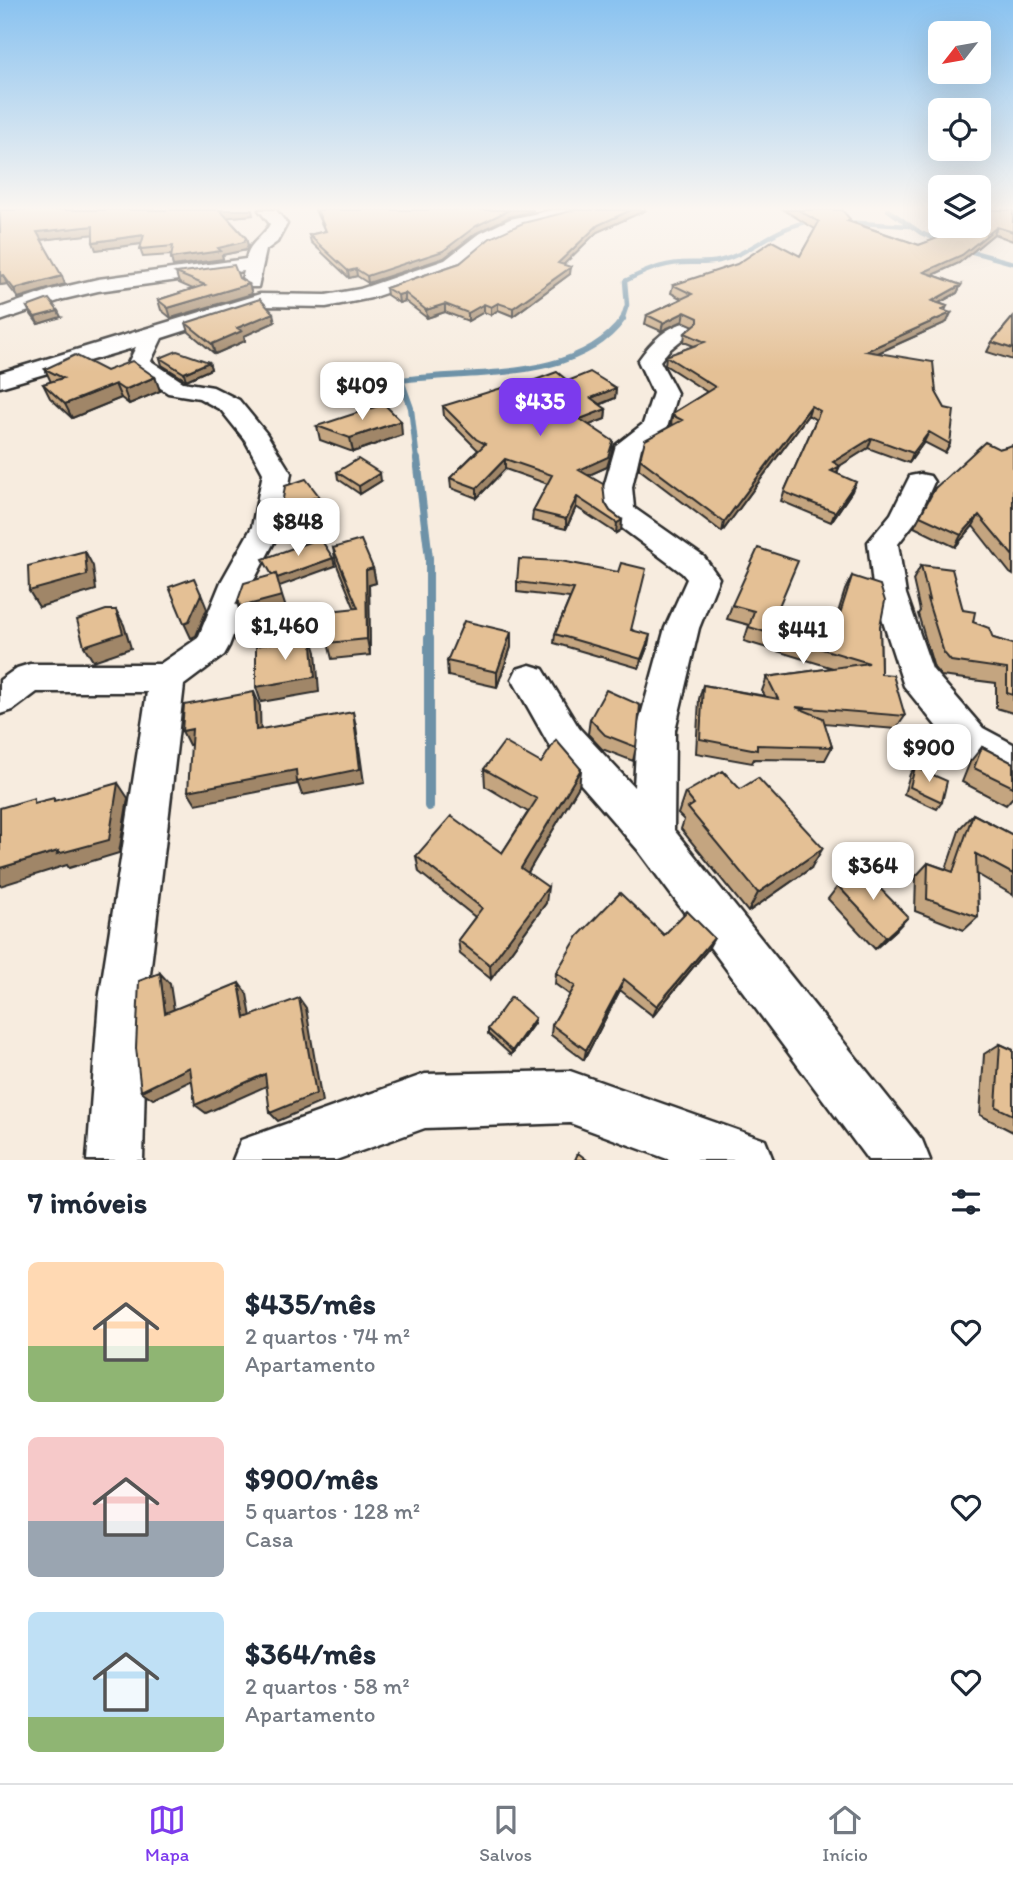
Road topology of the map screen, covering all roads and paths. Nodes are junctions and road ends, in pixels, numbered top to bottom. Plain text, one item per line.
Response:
1 (253, 264) joint
2 (452, 264) edge
3 (260, 300) junction
4 (0, 315) edge
5 (684, 329) dead end
6 (155, 333) junction
7 (0, 380) edge
8 (920, 482) dead end
9 (167, 678) junction
10 (530, 680) dead end
11 (0, 699) edge
12 (1013, 764) edge
13 (653, 836) junction
14 (115, 1160) edge
15 (261, 1160) edge
16 (745, 1160) edge
17 (902, 1160) edge

1 - 3 street
1 - 4 street
2 - 3 street
3 - 6 street
5 - 13 street
6 - 7 street
6 - 9 street
8 - 12 street
9 - 11 street
9 - 14 street
10 - 13 street
13 - 17 street
15 - 16 street

